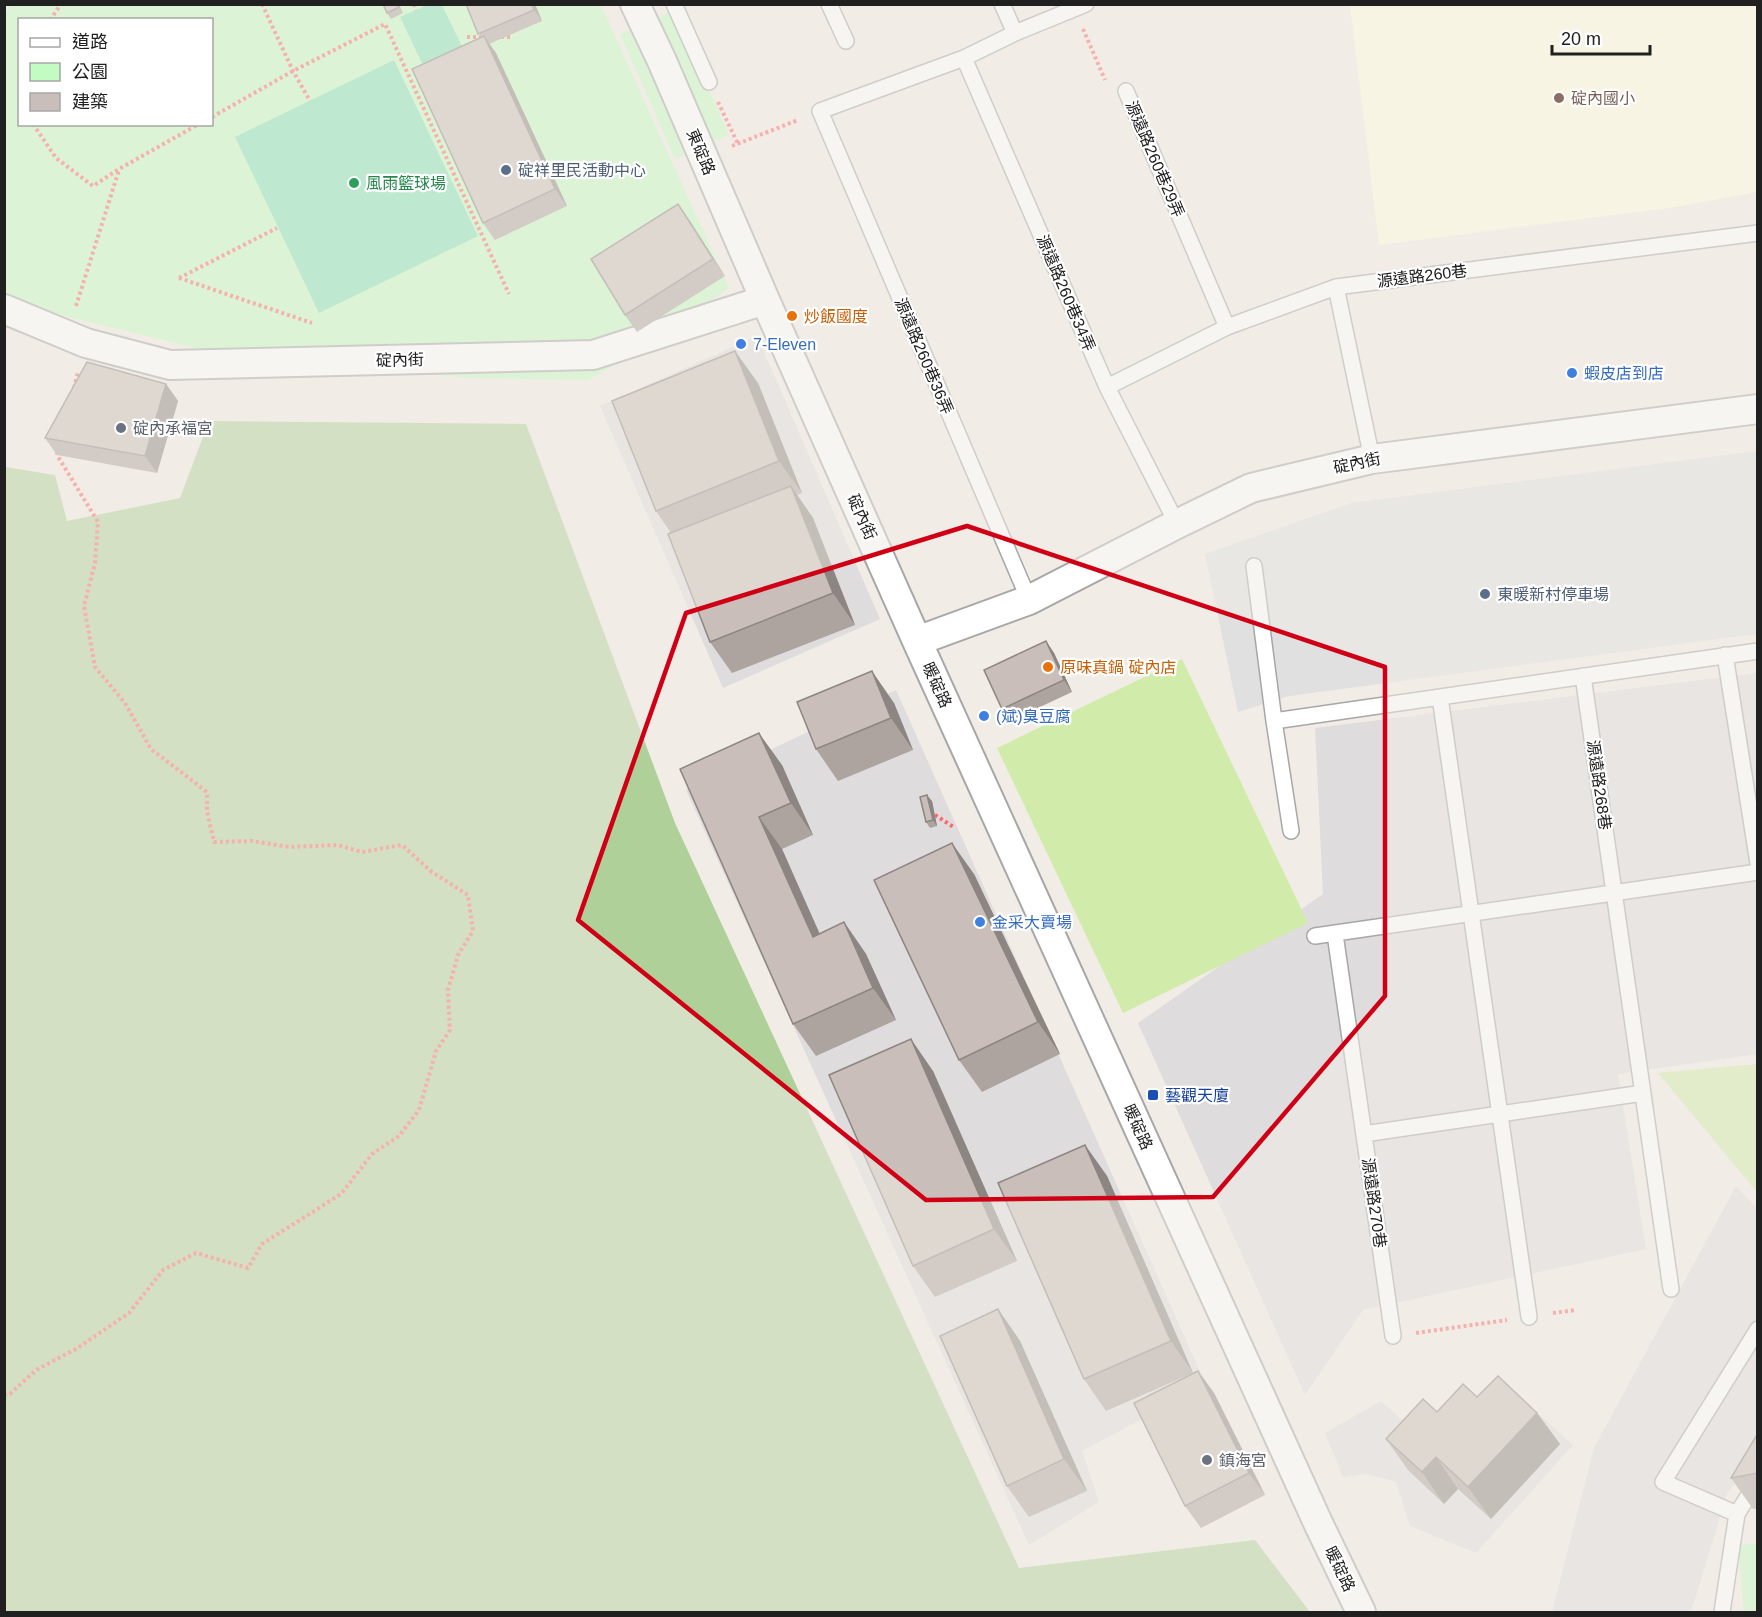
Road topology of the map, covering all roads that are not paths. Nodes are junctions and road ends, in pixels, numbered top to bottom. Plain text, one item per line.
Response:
1 (635, 4) edge
2 (674, 4) edge
3 (829, 4) edge
4 (1002, 4) edge
5 (1080, 7) edge
6 (1015, 33) junction
7 (846, 41) dead end
8 (964, 58) junction
9 (709, 82) road end
10 (1126, 90) road end
11 (1758, 233) edge
12 (1336, 287) junction
13 (765, 300) junction
14 (4, 309) edge
15 (1227, 327) junction
16 (1107, 387) junction
17 (1758, 409) edge
18 (1372, 459) junction
19 (1177, 524) junction
20 (1254, 566) dead end
21 (1029, 600) junction
22 (917, 641) junction
23 (1758, 651) edge
24 (1725, 656) junction
25 (1583, 676) junction
26 (1440, 697) junction
27 (1275, 721) junction
28 (1291, 831) dead end
29 (1758, 863) edge
30 (1758, 872) edge
31 (1615, 893) junction
32 (1471, 914) junction
33 (1335, 934) junction
34 (1315, 936) dead end
35 (1643, 1093) junction
36 (1500, 1114) junction
37 (1364, 1134) junction
38 (1671, 1289) dead end
39 (1529, 1317) road end
40 (1758, 1329) edge
41 (1393, 1336) road end
42 (1758, 1480) edge
43 (1737, 1514) junction
44 (1361, 1612) edge
45 (1722, 1612) edge

1 - 13 street, 東碇路
2 - 9 lane
3 - 7 lane
4 - 6 lane
5 - 6 lane
6 - 8 lane
8 - 16 lane, 源遠路260巷34弄
8 - 21 lane, 源遠路260巷36弄
10 - 15 lane, 源遠路260巷29弄
11 - 12 lane, 源遠路260巷
12 - 15 lane, 源遠路260巷
12 - 18 lane
13 - 14 street, 碇內街
13 - 22 street, 碇內街
15 - 16 lane, 源遠路260巷
16 - 19 lane, 源遠路260巷34弄
17 - 18 street, 碇內街
18 - 19 street, 碇內街
19 - 21 street, 碇內街
20 - 27 lane
21 - 22 street, 碇內街
22 - 44 street, 暖碇路
23 - 24 lane
24 - 25 lane
24 - 29 lane
25 - 26 lane
25 - 31 lane, 源遠路268巷
26 - 27 lane
26 - 32 lane
27 - 28 lane
30 - 31 lane
31 - 32 lane
31 - 35 lane
32 - 33 lane
32 - 36 lane
33 - 34 lane
33 - 37 lane, 源遠路270巷
35 - 36 lane
35 - 38 lane
36 - 37 lane
36 - 39 lane
37 - 41 lane, 源遠路270巷
40 - 43 lane
42 - 43 lane
43 - 45 lane

